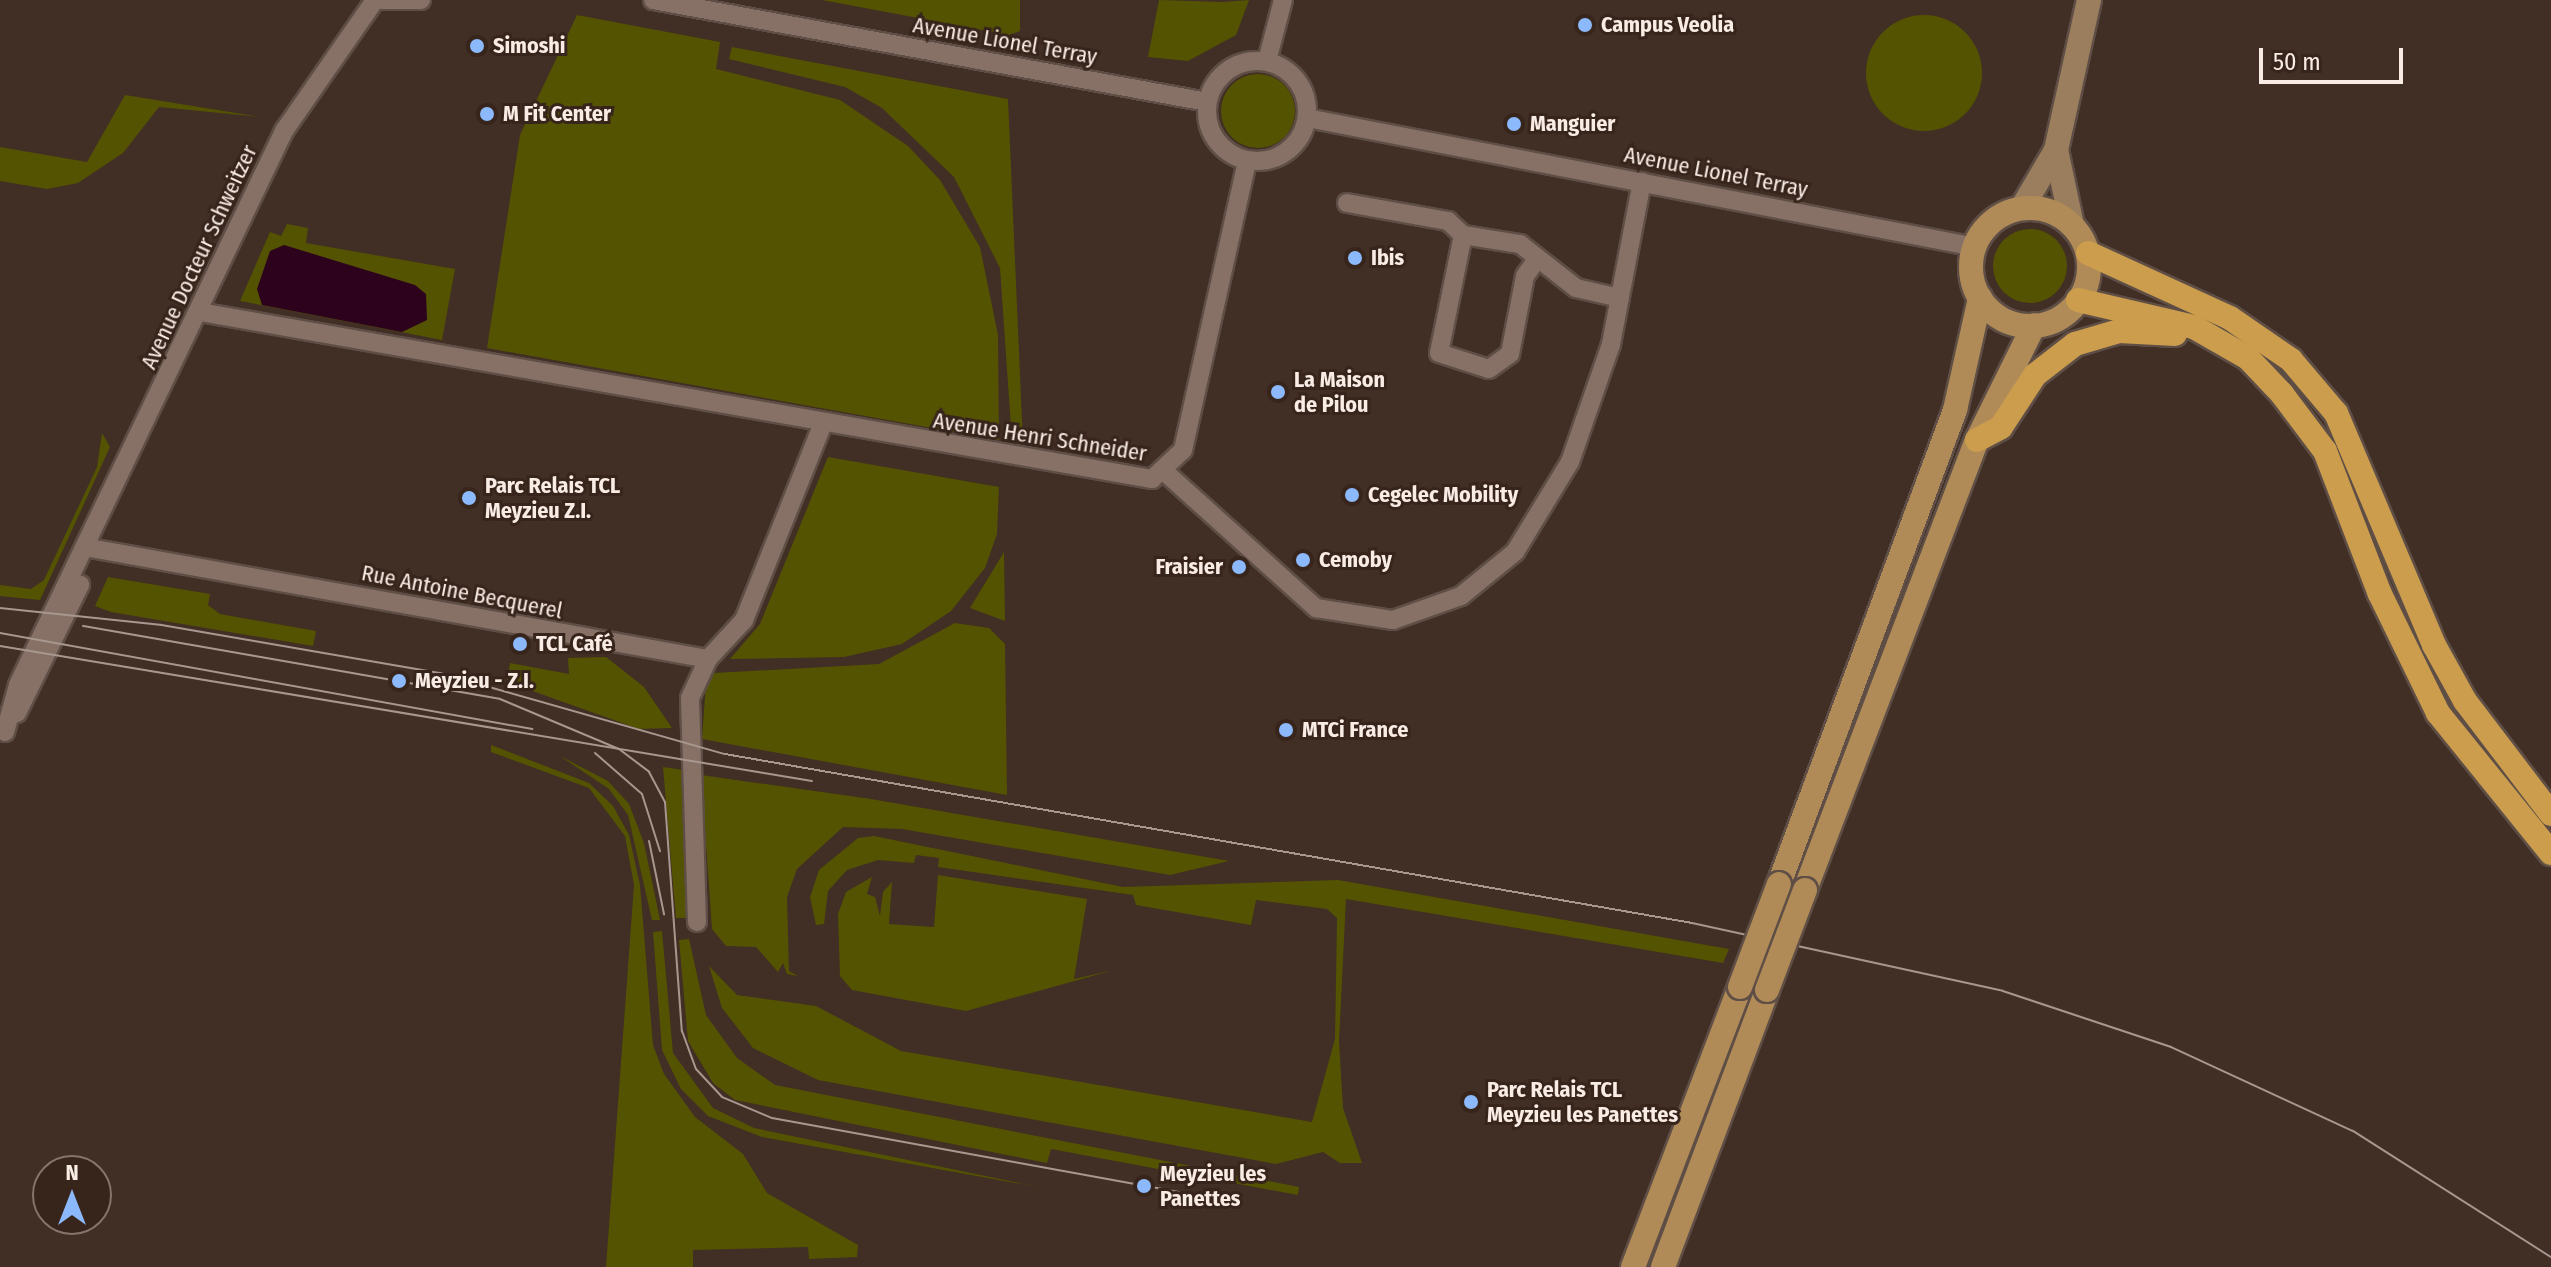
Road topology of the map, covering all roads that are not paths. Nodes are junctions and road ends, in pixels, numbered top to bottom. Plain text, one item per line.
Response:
1 (375, 0) edge
2 (382, 0) edge
3 (421, 0) edge
4 (653, 0) edge
5 (1283, 0) edge
6 (2089, 0) edge
7 (1267, 61) junction
8 (1207, 102) junction
9 (1307, 118) junction
10 (2056, 150) junction
11 (1247, 161) junction
12 (1642, 182) junction
13 (1347, 203) dead end
14 (2022, 208) junction
15 (2072, 225) junction
16 (1463, 235) junction
17 (1975, 247) junction
18 (2088, 253) junction
19 (1537, 259) junction
20 (1620, 298) junction
21 (1980, 298) junction
22 (2078, 300) junction
23 (200, 312) junction
24 (2034, 325) junction
25 (2256, 371) junction
26 (822, 426) junction
27 (1977, 440) junction
28 (1166, 473) junction
29 (90, 548) junction
30 (708, 659) junction
31 (2, 737) edge
32 (2551, 814) edge
33 (2551, 853) edge
34 (697, 922) dead end
35 (1633, 1267) edge
36 (1663, 1267) edge

1 - 23 street, Avenue Docteur Schweitzer
2 - 3 street
4 - 8 street, Avenue Lionel Terray
5 - 7 street
6 - 10 main road
7 - 8 street
7 - 9 street
8 - 11 street
9 - 11 street
9 - 12 street, Avenue Lionel Terray
10 - 14 main road
10 - 15 main road
11 - 28 street, Avenue Henri Schneider
12 - 17 street, Avenue Lionel Terray
12 - 20 street
13 - 16 street
14 - 15 main road
14 - 17 main road
15 - 18 main road
16 - 19 street
16 - 19 street
17 - 21 main road
18 - 22 main road
18 - 32 highway
19 - 20 street
20 - 28 street
21 - 24 main road
21 - 35 main road, bridge
22 - 24 main road
22 - 25 highway
23 - 26 street, Avenue Henri Schneider
23 - 29 street, Avenue Docteur Schweitzer
24 - 27 main road
25 - 27 highway
25 - 33 highway
26 - 28 street, Avenue Henri Schneider
26 - 30 street
27 - 36 main road, bridge
29 - 30 street, Rue Antoine Becquerel
29 - 31 street, Avenue Docteur Schweitzer
30 - 34 street

